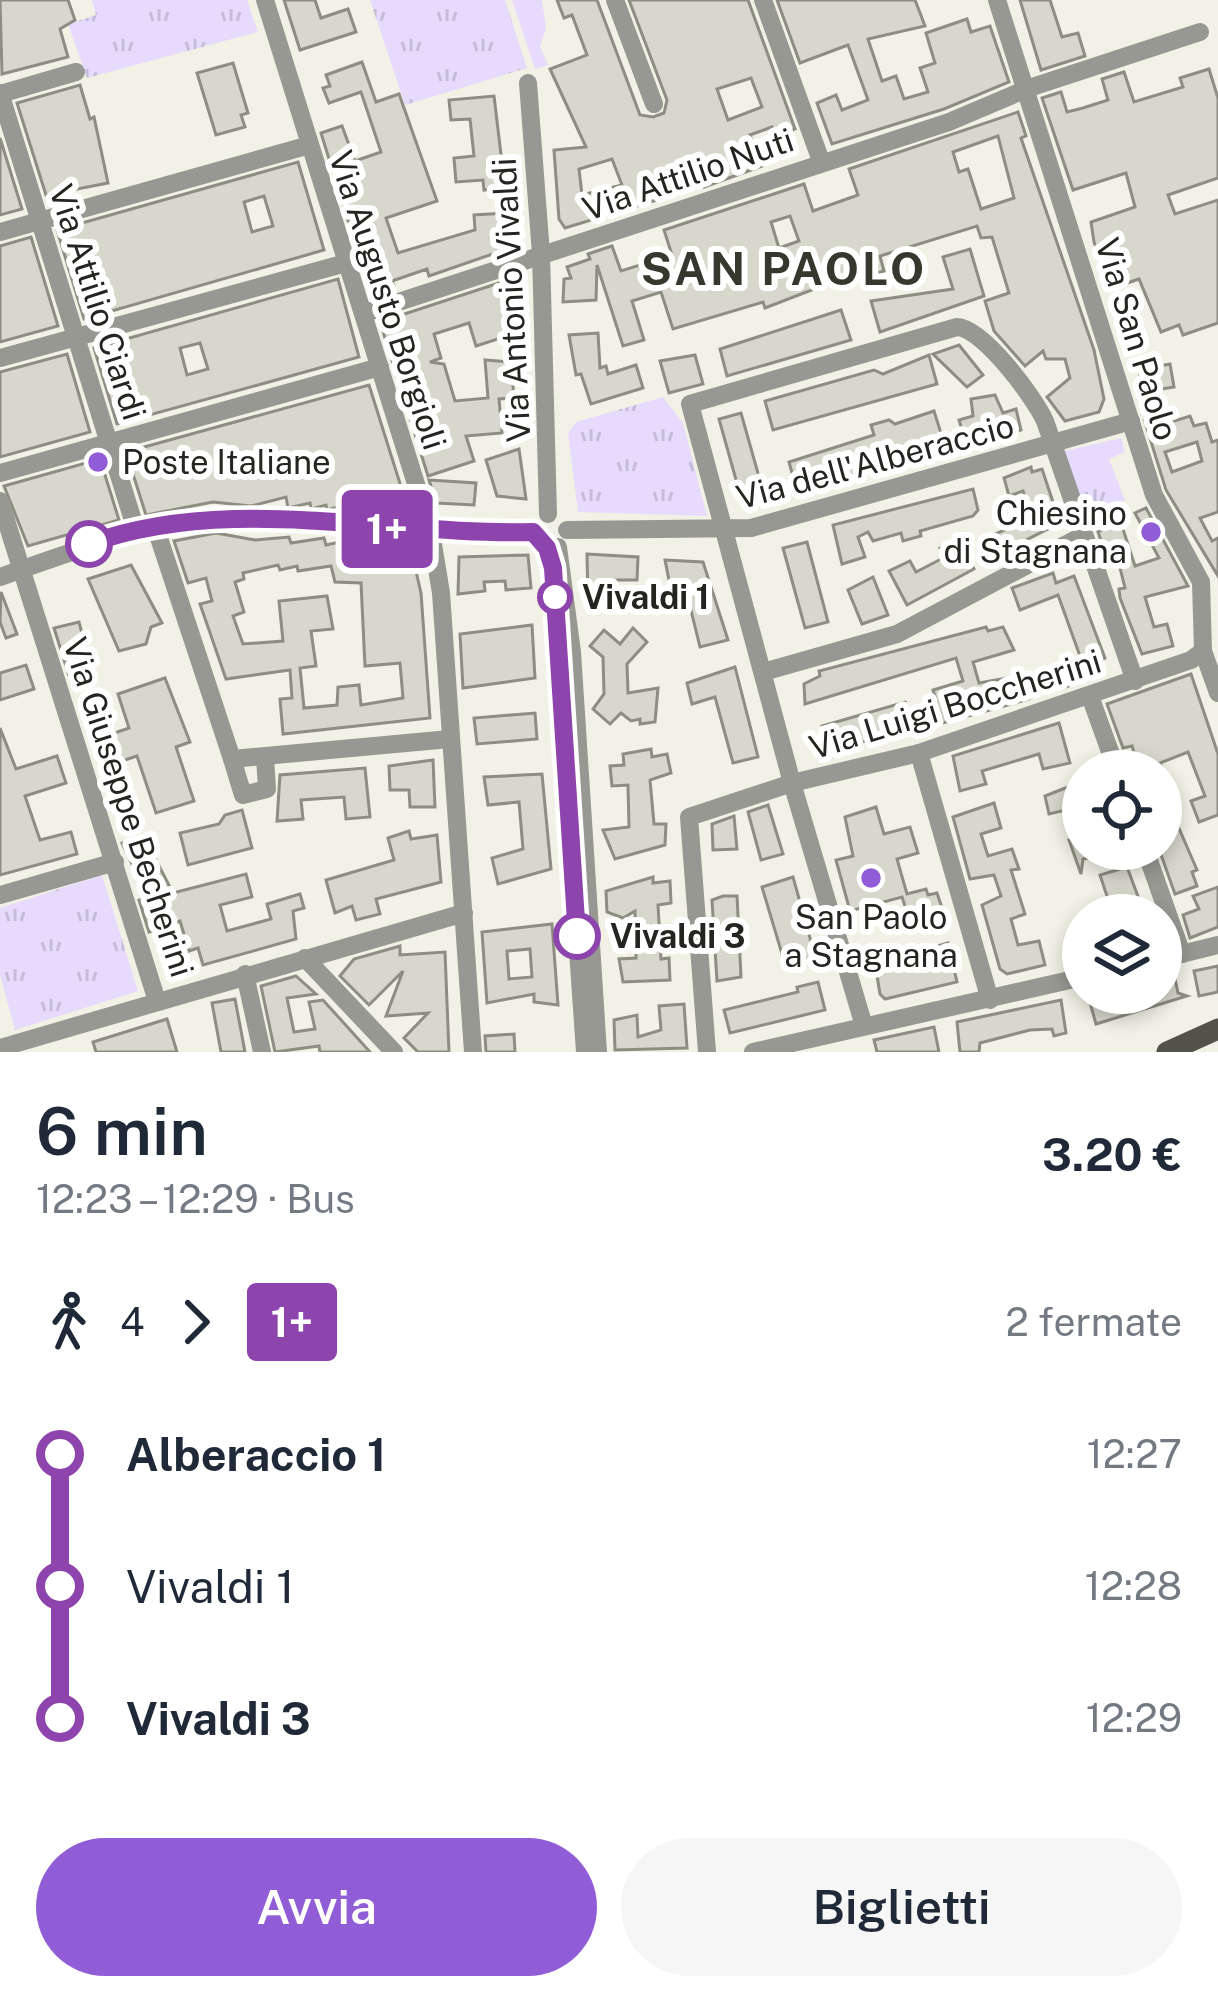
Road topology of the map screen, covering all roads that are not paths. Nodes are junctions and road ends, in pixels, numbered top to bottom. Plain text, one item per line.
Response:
1 (265, 0) edge
2 (615, 0) edge
3 (763, 0) edge
4 (997, 0) edge
5 (1200, 32) dead end
6 (76, 72) dead end
7 (528, 83) dead end
8 (1029, 88) junction
9 (0, 93) edge
10 (654, 104) dead end
11 (306, 146) junction
12 (820, 161) junction
13 (41, 221) junction
14 (0, 232) edge
15 (541, 254) junction
16 (346, 263) junction
17 (364, 313) junction
18 (79, 336) junction
19 (0, 358) edge
20 (380, 368) junction
21 (1131, 421) junction
22 (112, 442) junction
23 (1054, 444) junction
24 (0, 473) edge
25 (0, 501) edge
26 (548, 514) junction
27 (146, 528) junction
28 (430, 532) junction
29 (533, 532) junction
30 (727, 532) junction
31 (1082, 536) junction
32 (558, 542) junction
33 (22, 569) junction
34 (0, 577) edge
35 (1210, 579) edge
36 (1203, 651) junction
37 (763, 672) junction
38 (1135, 681) junction
39 (1218, 693) edge
40 (1090, 696) junction
41 (450, 739) junction
42 (1109, 750) edge
43 (919, 753) junction
44 (265, 757) junction
45 (232, 760) junction
46 (792, 784) junction
47 (115, 862) junction
48 (0, 896) edge
49 (464, 913) junction
50 (1218, 944) edge
51 (1182, 954) edge
52 (305, 958) junction
53 (245, 974) junction
54 (1062, 982) edge
55 (158, 1000) junction
56 (990, 1000) junction
57 (864, 1026) junction
58 (1218, 1029) edge
59 (1218, 1045) edge
60 (0, 1048) edge
61 (262, 1052) edge
62 (394, 1052) edge
63 (473, 1052) edge
64 (585, 1052) edge
65 (598, 1052) edge
66 (707, 1052) edge
67 (753, 1052) edge
68 (1167, 1052) edge
69 (1201, 1052) edge

1 - 11 street, Via Augusto Borgioli
2 - 10 street
3 - 12 street
4 - 8 street, Via San Paolo
5 - 8 street
6 - 9 street
7 - 15 street, Via Antonio Vivaldi
8 - 12 street, Via Attilio Nuti
8 - 21 street, Via San Paolo
9 - 13 street, Via Attilio Ciardi
11 - 13 street
11 - 16 street, Via Augusto Borgioli
12 - 15 street, Via Attilio Nuti
13 - 14 street
13 - 18 street, Via Attilio Ciardi
15 - 17 street, Via Attilio Nuti
15 - 26 street, Via Antonio Vivaldi
16 - 17 street, Via Augusto Borgioli
16 - 18 street
17 - 20 street, Via Augusto Borgioli
18 - 19 street
18 - 22 street, Via Attilio Ciardi
20 - 22 street
20 - 28 street, Via Augusto Borgioli
21 - 23 street, Via dell'Alberaccio
21 - 35 street, Via San Paolo
22 - 24 street
22 - 27 street, Via Attilio Ciardi
23 - 30 street, Via dell'Alberaccio
23 - 30 street
23 - 31 street, Via dell'Alberaccio
25 - 33 street, Via Giuseppe Becherini
26 - 29 street
26 - 32 street
27 - 28 street
27 - 33 street
27 - 45 street, Via Attilio Ciardi
28 - 29 street
28 - 41 street, Via Augusto Borgioli
29 - 32 street
30 - 32 street, Via dell'Alberaccio
30 - 37 street
31 - 37 street
31 - 38 street, Via dell'Alberaccio
32 - 64 street
32 - 65 street
33 - 34 street
33 - 47 street, Via Giuseppe Becherini
35 - 36 street
36 - 38 street
36 - 39 street
37 - 46 street
38 - 40 street, Via Luigi Boccherini
40 - 42 street
40 - 43 street, Via Luigi Boccherini
41 - 44 street
41 - 49 street, Via Augusto Borgioli
43 - 46 street, Via Luigi Boccherini
43 - 56 street
44 - 45 street
44 - 45 street
46 - 57 street
46 - 66 street, Via Luigi Boccherini
47 - 48 street
47 - 55 street, Via Giuseppe Becherini
49 - 52 street, Via Giuseppe Becherini
49 - 63 street, Via Augusto Borgioli
50 - 51 street
52 - 53 street, Via Giuseppe Becherini
52 - 62 street
53 - 55 street, Via Giuseppe Becherini
53 - 61 street
54 - 56 street
55 - 60 street
56 - 57 street
57 - 67 street
58 - 68 main road
59 - 69 main road

